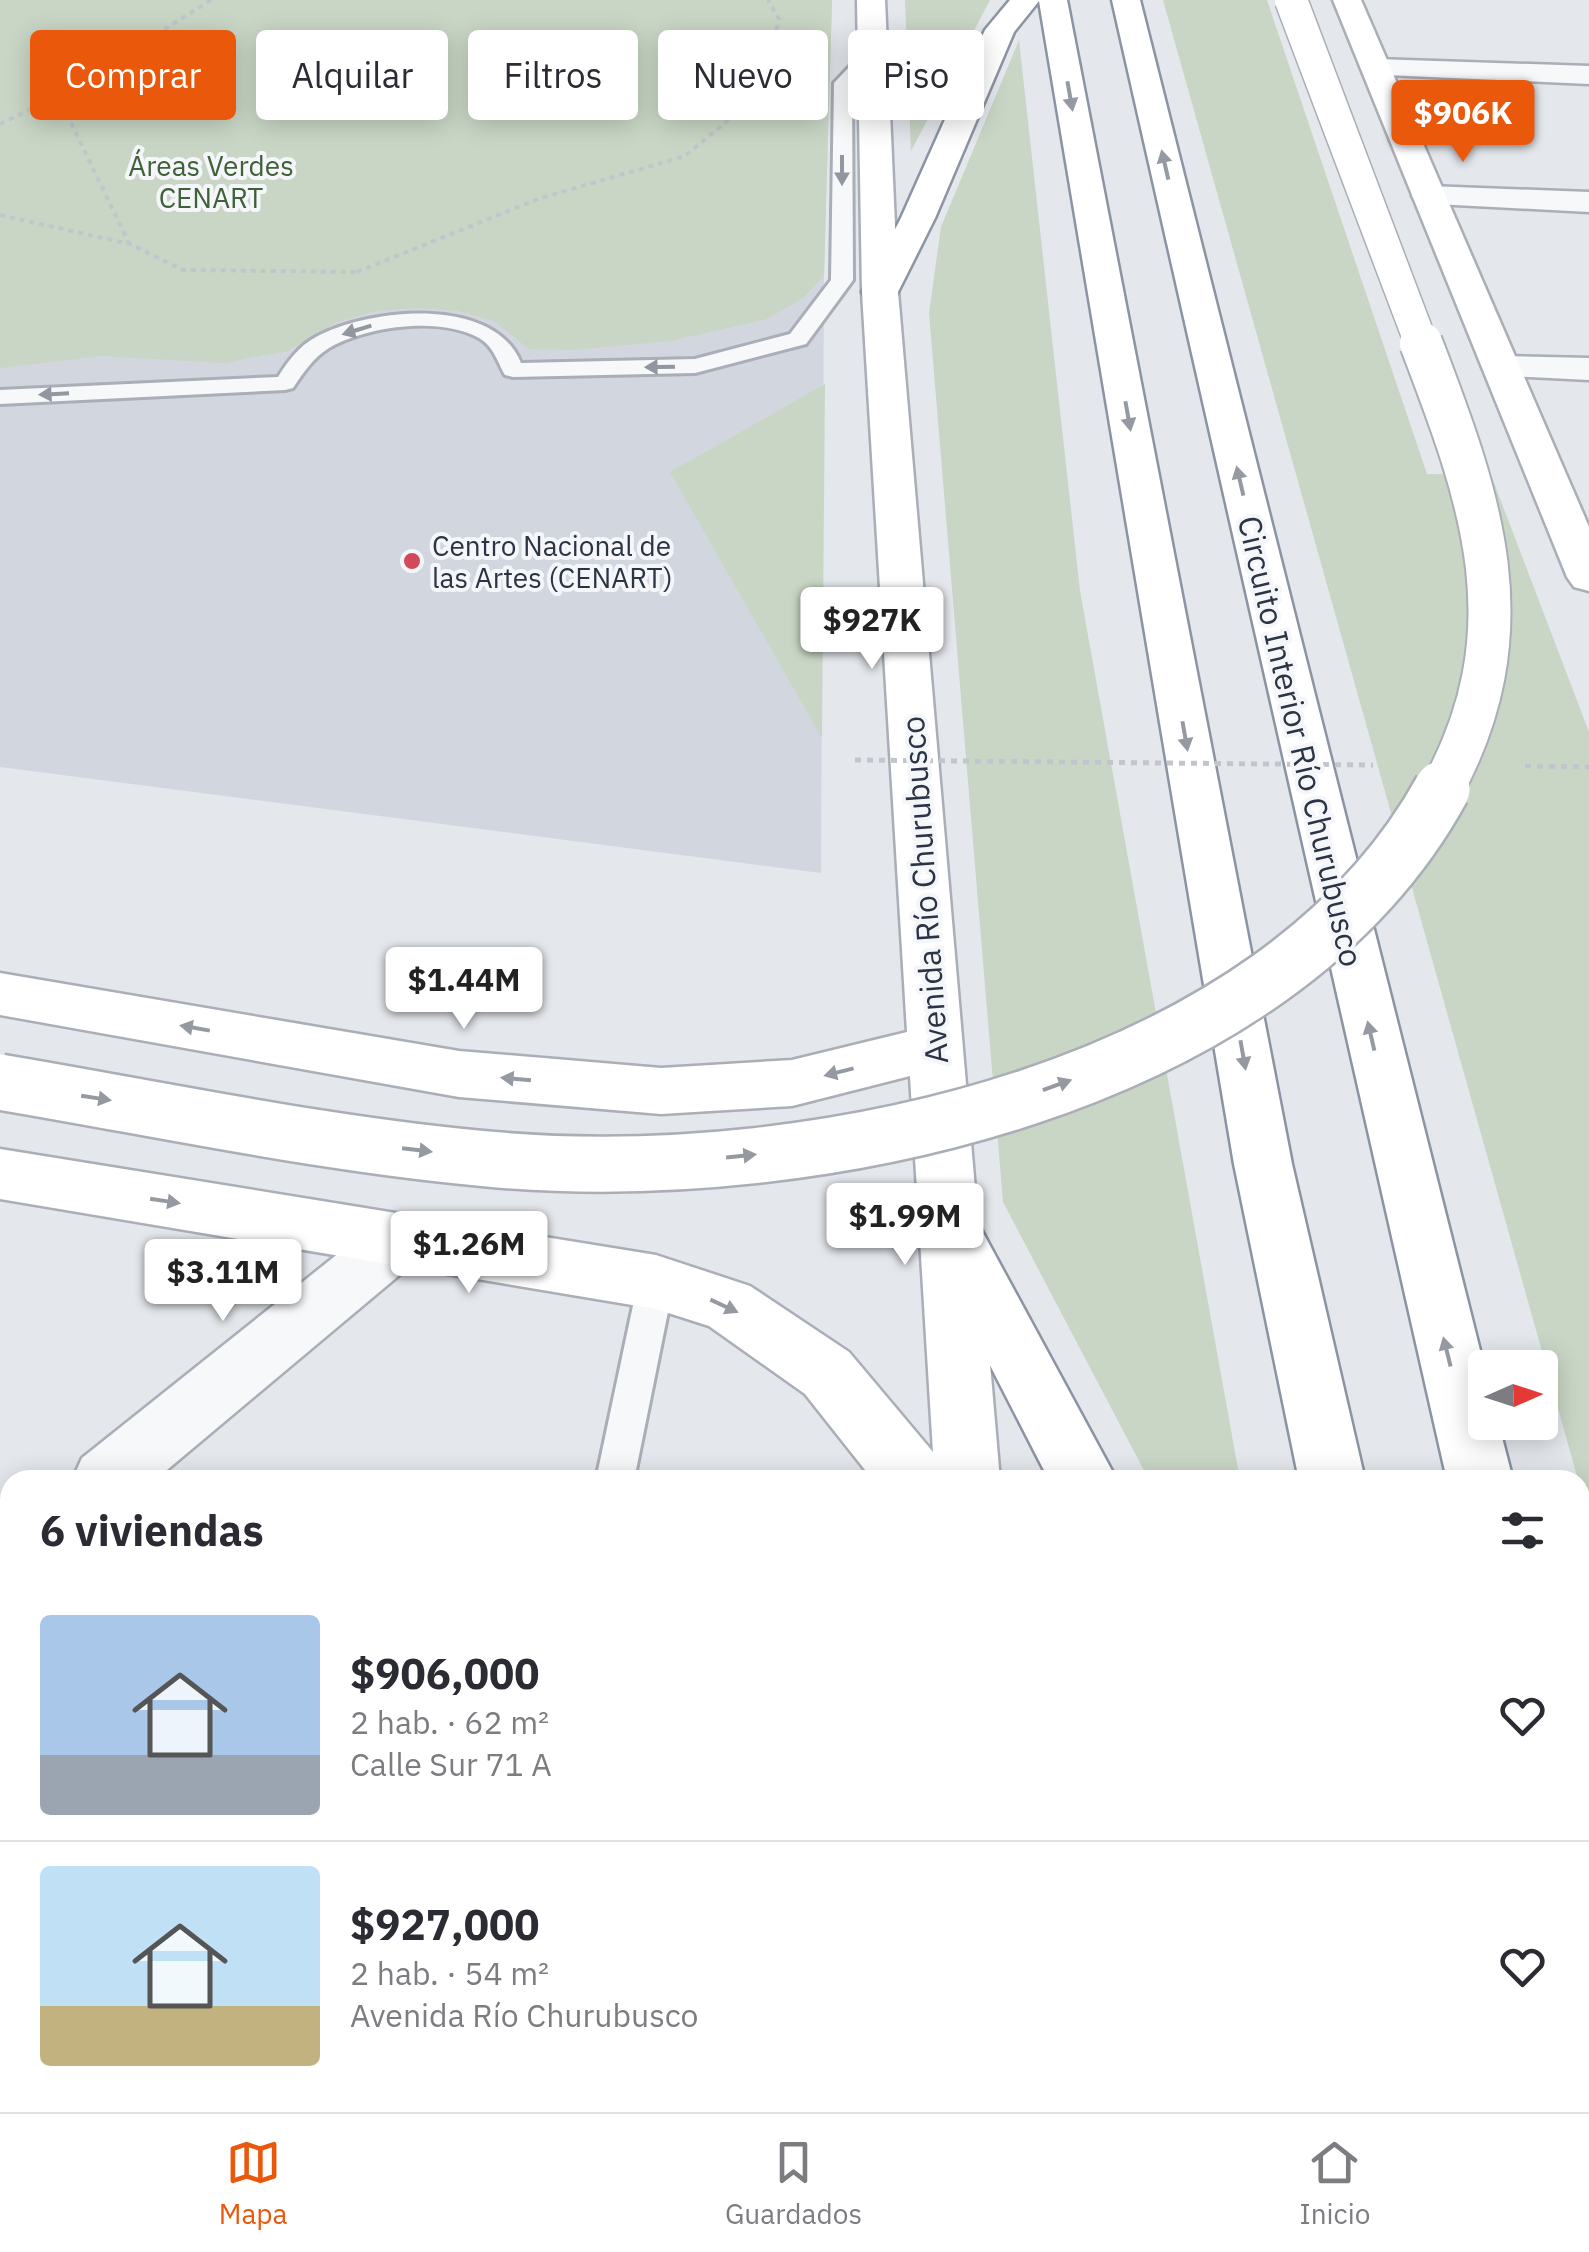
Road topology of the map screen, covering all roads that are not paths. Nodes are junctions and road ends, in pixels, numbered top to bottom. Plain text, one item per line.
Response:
1 (871, 0) edge
2 (1025, 0) edge
3 (1052, 0) edge
4 (1126, 0) edge
5 (1291, 0) edge
6 (1347, 0) edge
7 (872, 30) edge
8 (1376, 68) junction
9 (848, 76) edge
10 (1589, 76) edge
11 (874, 120) edge
12 (1430, 196) junction
13 (1589, 202) edge
14 (880, 292) junction
15 (1500, 367) junction
16 (1589, 370) edge
17 (0, 396) edge
18 (1589, 577) edge
19 (0, 994) edge
20 (934, 1048) junction
21 (0, 1082) edge
22 (0, 1174) edge
23 (947, 1223) junction
24 (400, 1239) junction
25 (656, 1282) junction
26 (117, 1470) edge
27 (616, 1470) edge
28 (906, 1470) edge
29 (966, 1470) edge
30 (1079, 1470) edge
31 (1330, 1470) edge
32 (1478, 1470) edge

1 - 7 main road, Avenida Río Churubusco
2 - 14 main road
3 -> 31 main road
32 -> 4 main road, Circuito Interior Río Churubusco
21 -> 5 main road, bridge
6 - 8 main road
8 - 10 street
8 - 12 main road
9 -> 17 lane
11 - 14 main road, Avenida Río Churubusco
12 - 13 street
12 - 15 main road
14 - 20 main road, Avenida Río Churubusco
15 - 16 street
15 - 18 main road
20 -> 19 main road
20 - 23 main road, Avenida Río Churubusco
22 -> 24 main road
23 - 29 main road, Avenida Río Churubusco
23 - 30 main road
24 - 25 main road
24 - 26 street
25 - 27 lane
25 -> 28 main road

